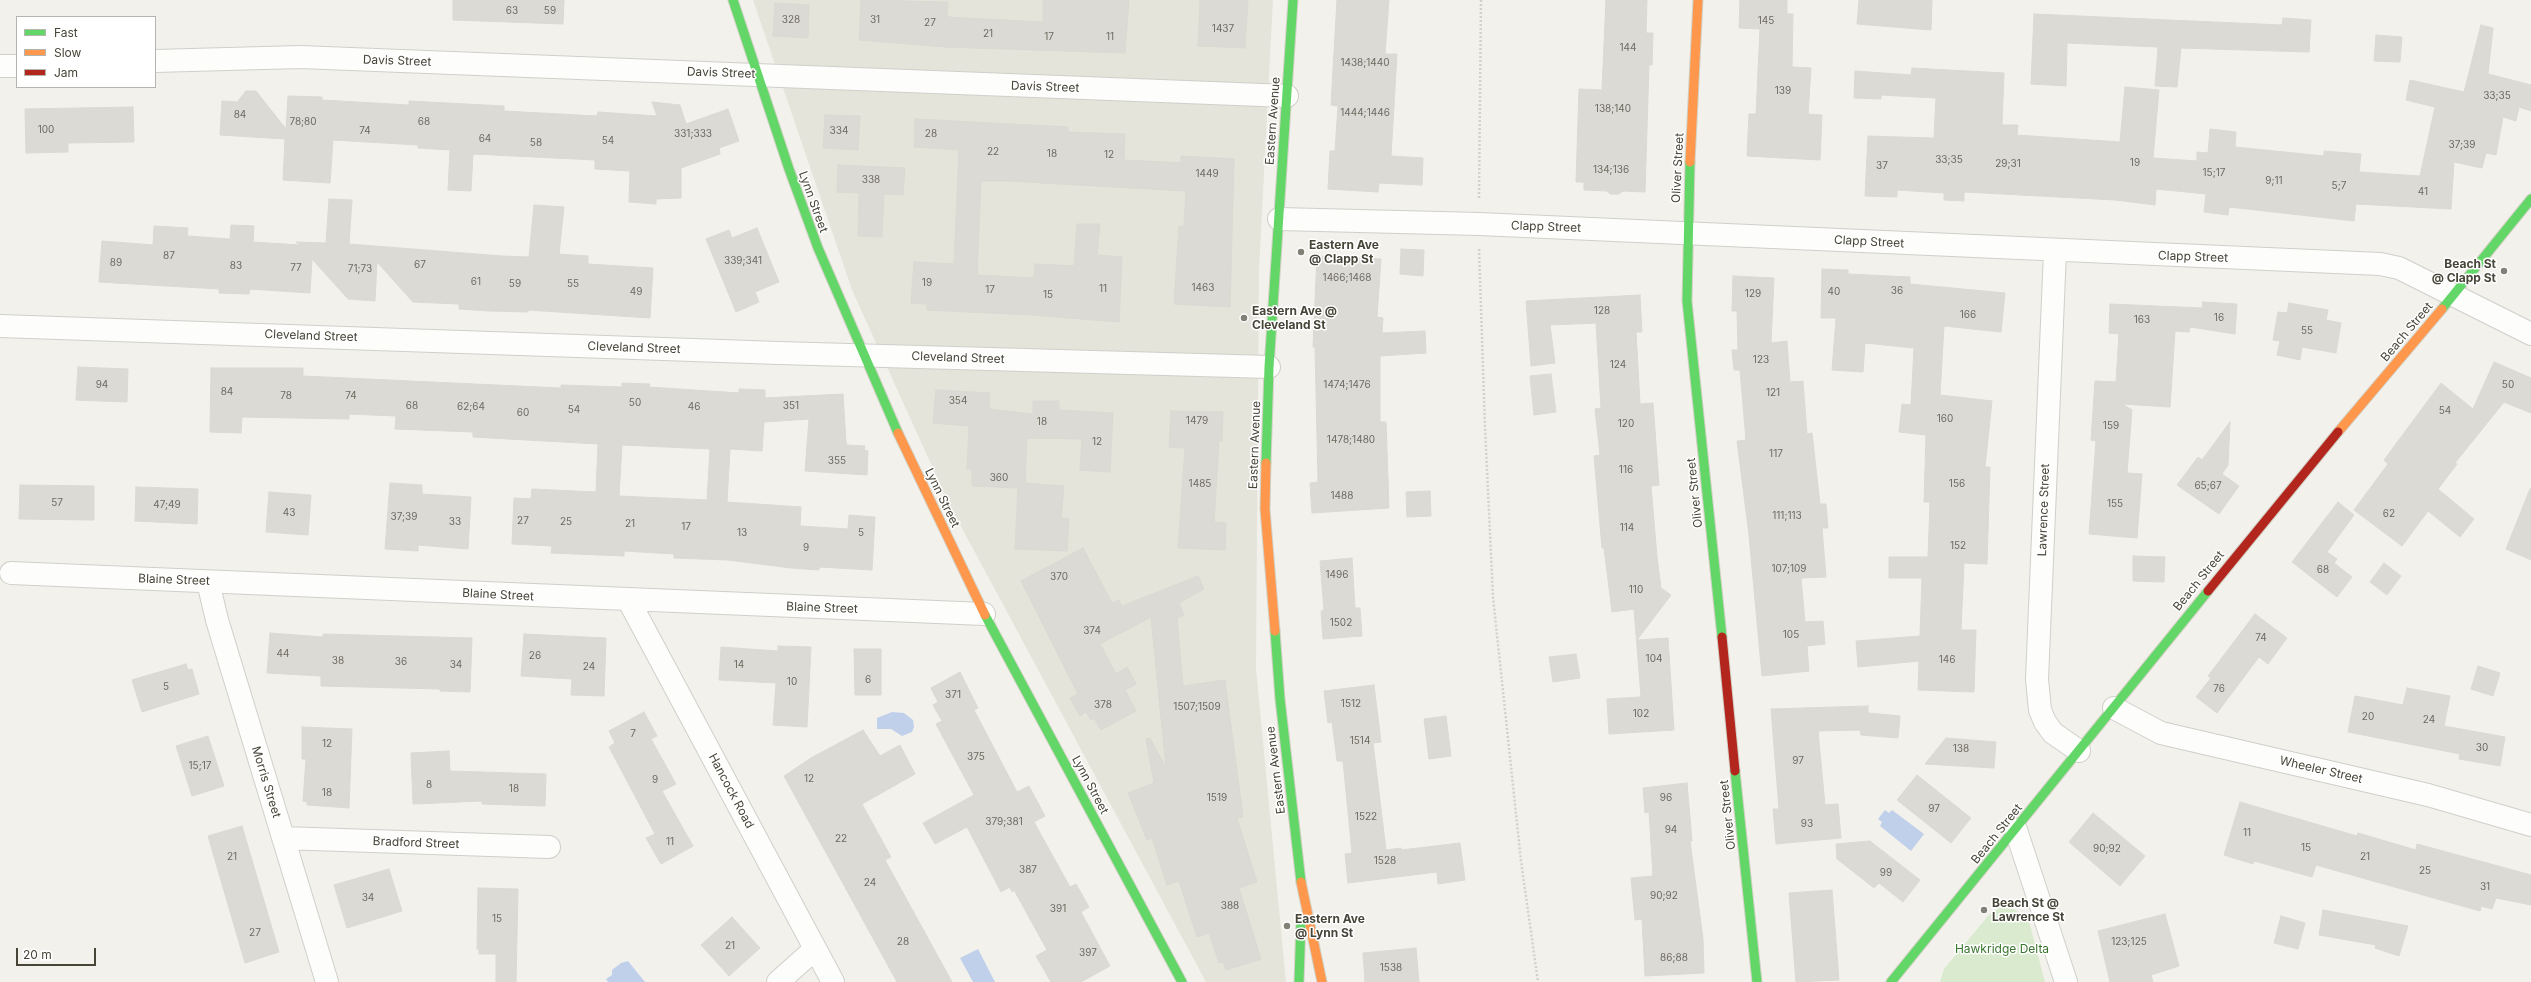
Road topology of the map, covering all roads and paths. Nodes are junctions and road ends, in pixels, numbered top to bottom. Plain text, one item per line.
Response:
1 (733, 0) edge
2 (1293, 0) edge
3 (1481, 0) edge
4 (1698, 0) edge
5 (156, 61) edge
6 (0, 66) edge
7 (16, 66) edge
8 (757, 75) junction
9 (1287, 96) junction
10 (2531, 199) edge
11 (1279, 219) junction
12 (1479, 224) junction
13 (1687, 233) junction
14 (2055, 251) junction
15 (2452, 297) junction
16 (0, 326) edge
17 (2531, 334) edge
18 (862, 355) junction
19 (1269, 367) junction
20 (11, 574) dead end
21 (208, 582) junction
22 (629, 601) junction
23 (984, 614) junction
24 (2114, 708) junction
25 (2079, 752) junction
26 (2531, 825) edge
27 (2016, 830) junction
28 (283, 838) junction
29 (549, 847) dead end
30 (1302, 890) junction
31 (815, 949) junction
32 (327, 982) edge
33 (778, 982) edge
34 (833, 982) edge
35 (1182, 982) edge
36 (1299, 982) edge
37 (1322, 982) edge
38 (1538, 982) edge
39 (1757, 982) edge
40 (1891, 982) edge
41 (2066, 982) edge

1 - 8 main road, Lynn Street
2 - 9 main road, Eastern Avenue
3 - 12 path
4 - 13 main road, Oliver Street
5 - 8 street, Davis Street
6 - 7 street
8 - 9 street, Davis Street
8 - 18 main road, Lynn Street
9 - 11 main road, Eastern Avenue
10 - 15 main road, Beach Street
11 - 12 street, Clapp Street
11 - 19 main road, Eastern Avenue
12 - 13 street, Clapp Street
12 - 38 path
13 - 14 street, Clapp Street
13 - 39 main road, Oliver Street
14 - 15 street, Clapp Street
14 - 25 street, Lawrence Street
15 - 17 street, Clapp Street
15 - 24 main road, Beach Street
16 - 18 street, Cleveland Street
18 - 19 street, Cleveland Street
18 - 23 main road, Lynn Street
19 - 30 main road, Eastern Avenue
20 - 21 street, Blaine Street
21 - 22 street, Blaine Street
21 - 28 street, Morris Street
22 - 23 street, Blaine Street
22 - 31 street, Hancock Road
23 - 35 main road, Lynn Street
24 - 25 main road, Beach Street
24 - 26 street, Wheeler Street
25 - 27 main road, Beach Street
27 - 40 main road, Beach Street
27 - 41 street
28 - 29 street, Bradford Street
28 - 32 street, Morris Street
30 - 36 main road, Eastern Avenue
30 - 37 main road, Eastern Avenue
31 - 33 street
31 - 34 street, Hancock Road

